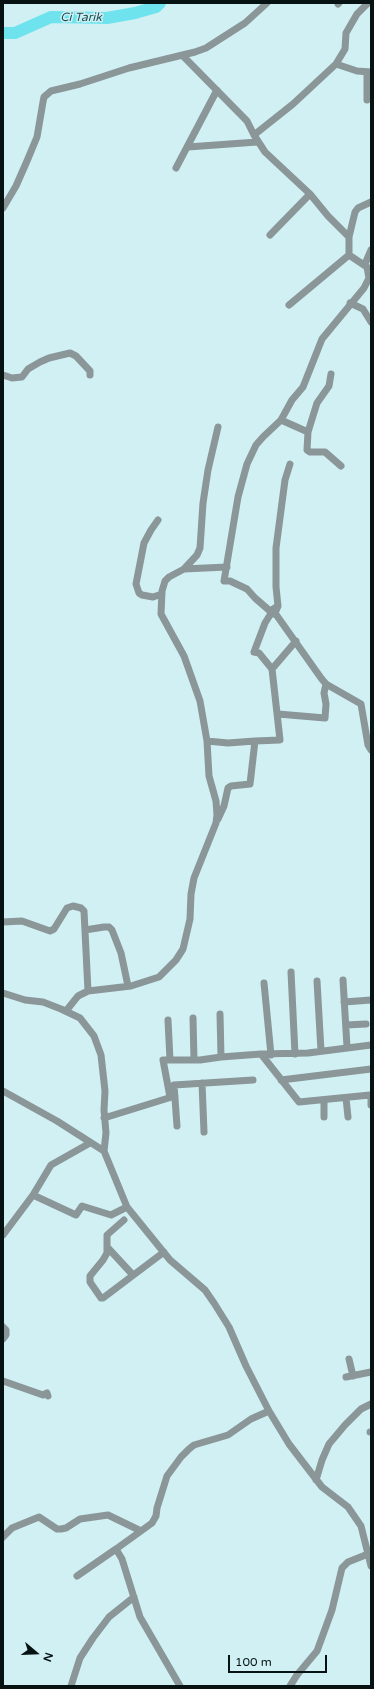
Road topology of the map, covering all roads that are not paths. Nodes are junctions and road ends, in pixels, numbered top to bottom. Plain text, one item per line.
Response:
1 (267, 3) edge
2 (366, 3) edge
3 (183, 56) junction
4 (336, 64) junction
5 (369, 72) edge
6 (218, 90) junction
7 (367, 100) dead end
8 (256, 138) junction
9 (190, 143) junction
10 (176, 168) dead end
11 (310, 194) junction
12 (371, 202) edge
13 (3, 208) edge
14 (270, 235) dead end
15 (350, 237) junction
16 (371, 250) edge
17 (349, 254) junction
18 (365, 264) junction
19 (368, 285) edge
20 (350, 303) junction
21 (289, 305) dead end
22 (371, 322) edge
23 (331, 374) dead end
24 (3, 375) edge
25 (90, 375) dead end
26 (281, 420) junction
27 (218, 427) dead end
28 (308, 432) junction
29 (290, 464) dead end
30 (341, 466) dead end
31 (158, 520) dead end
32 (227, 567) junction
33 (184, 569) junction
34 (162, 594) junction
35 (277, 609) junction
36 (296, 641) junction
37 (272, 669) junction
38 (326, 684) junction
39 (278, 714) junction
40 (254, 740) junction
41 (207, 741) junction
42 (371, 750) edge
43 (216, 823) junction
44 (3, 922) edge
45 (85, 930) junction
46 (291, 972) dead end
47 (343, 980) dead end
48 (317, 981) dead end
49 (264, 983) dead end
50 (128, 986) junction
51 (88, 991) junction
52 (3, 993) edge
53 (371, 1000) edge
54 (344, 1002) junction
55 (66, 1011) junction
56 (220, 1014) dead end
57 (193, 1018) dead end
58 (168, 1020) dead end
59 (366, 1024) dead end
60 (346, 1025) junction
61 (371, 1045) edge
62 (347, 1048) junction
63 (321, 1051) junction
64 (262, 1054) junction
65 (295, 1054) junction
66 (271, 1055) junction
67 (221, 1057) junction
68 (170, 1060) junction
69 (194, 1060) junction
70 (371, 1069) edge
71 (253, 1080) dead end
72 (281, 1080) junction
73 (202, 1083) junction
74 (3, 1091) edge
75 (371, 1095) edge
76 (173, 1097) junction
77 (346, 1098) junction
78 (324, 1100) junction
79 (371, 1105) edge
80 (324, 1117) dead end
81 (348, 1117) dead end
82 (104, 1118) junction
83 (177, 1126) dead end
84 (204, 1132) dead end
85 (90, 1143) junction
86 (104, 1151) junction
87 (33, 1195) junction
88 (127, 1207) junction
89 (124, 1220) dead end
90 (3, 1235) edge
91 (108, 1248) junction
92 (164, 1252) junction
93 (133, 1275) junction
94 (3, 1328) edge
95 (3, 1339) edge
96 (349, 1359) dead end
97 (371, 1372) edge
98 (3, 1381) edge
99 (48, 1396) dead end
100 (371, 1404) edge
101 (269, 1411) junction
102 (316, 1480) junction
103 (141, 1531) junction
104 (3, 1538) edge
105 (116, 1549) junction
106 (368, 1554) junction
107 (371, 1566) edge
108 (77, 1576) dead end
109 (134, 1597) junction
110 (71, 1686) edge
111 (180, 1686) edge
112 (290, 1686) edge

1 - 3 street
2 - 4 street
3 - 6 street
3 - 13 street
4 - 5 street
4 - 8 street
5 - 7 street
6 - 8 street
6 - 9 street
8 - 9 street
8 - 11 street
9 - 10 street
11 - 14 street
11 - 15 street
12 - 15 street
15 - 17 street
16 - 18 street
17 - 18 street
17 - 21 street
18 - 19 street
19 - 20 street
20 - 22 street
20 - 26 street
23 - 28 street
24 - 25 street
26 - 28 street
26 - 32 street
27 - 33 street
28 - 30 street
29 - 35 street
31 - 34 street
32 - 33 street
32 - 35 street
33 - 34 street
34 - 41 street
35 - 36 street
35 - 37 street
36 - 37 street
36 - 38 street
37 - 39 street
38 - 39 street
38 - 42 street
39 - 40 street
40 - 41 street
40 - 43 street
41 - 43 street
43 - 50 street
44 - 45 street
45 - 50 street
45 - 51 street
46 - 65 street
47 - 54 street
48 - 63 street
49 - 66 street
50 - 51 street
51 - 55 street
52 - 55 street
53 - 54 street
54 - 60 street
55 - 82 street
56 - 67 street
57 - 69 street
58 - 68 street
59 - 60 street
60 - 62 street
61 - 62 street
62 - 63 street
63 - 65 street
64 - 66 street
64 - 67 street
64 - 72 street
65 - 66 street
67 - 69 street
68 - 69 street
68 - 76 street
70 - 72 street
71 - 73 street
72 - 78 street
73 - 76 street
73 - 84 street
74 - 85 street
75 - 77 street
75 - 79 street
76 - 82 street
76 - 83 street
77 - 78 street
77 - 81 street
78 - 80 street
82 - 86 street
85 - 86 street
85 - 87 street
86 - 88 street
87 - 88 street
87 - 90 street
88 - 92 street
89 - 91 street
91 - 93 street
91 - 93 street
92 - 93 street
92 - 101 street
94 - 95 street
96 - 97 street
98 - 99 street
100 - 102 street
101 - 102 street
101 - 103 street
102 - 106 street
103 - 104 street
103 - 105 street
105 - 108 street
105 - 109 street
106 - 107 street
106 - 112 street
109 - 110 street
109 - 111 street

